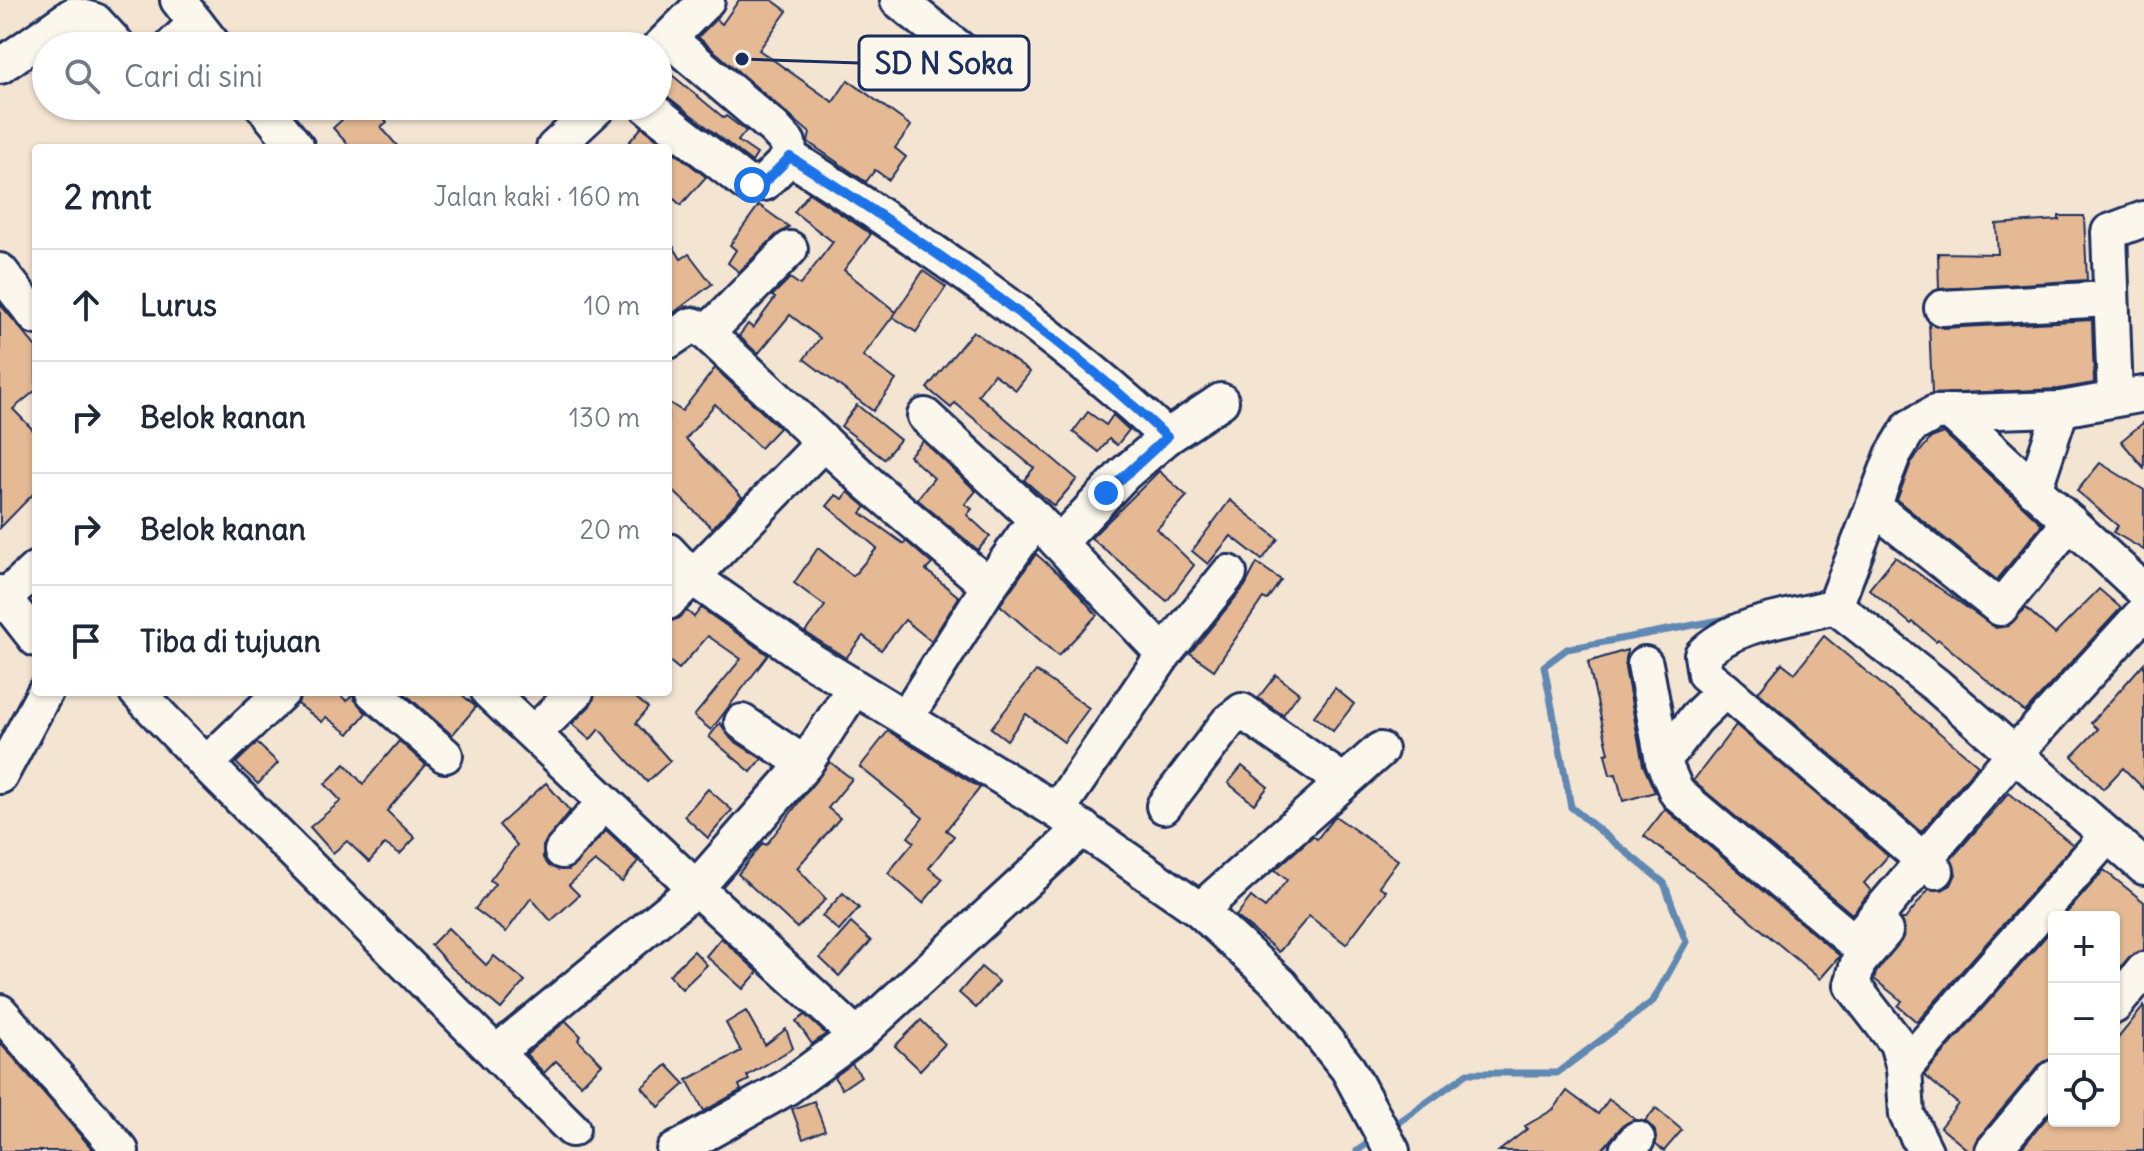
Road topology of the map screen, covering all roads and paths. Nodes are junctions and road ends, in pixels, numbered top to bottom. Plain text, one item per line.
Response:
1 (707, 0) edge
2 (898, 0) edge
3 (49, 32) edge
4 (105, 32) edge
5 (672, 35) edge
6 (32, 44) edge
7 (672, 51) edge
8 (967, 55) dead end
9 (0, 66) edge
10 (274, 120) edge
11 (584, 120) edge
12 (665, 120) edge
13 (294, 144) edge
14 (558, 144) edge
15 (790, 157) junction
16 (2137, 222) edge
17 (790, 249) dead end
18 (0, 271) edge
19 (2109, 299) junction
20 (1942, 308) dead end
21 (32, 312) edge
22 (707, 333) junction
23 (672, 338) edge
24 (2132, 396) edge
25 (1221, 401) dead end
26 (2061, 409) junction
27 (1951, 412) junction
28 (925, 416) dead end
29 (1167, 437) junction
30 (824, 442) junction
31 (2034, 490) junction
32 (1875, 508) junction
33 (2070, 522) junction
34 (1047, 531) junction
35 (672, 553) edge
36 (701, 571) junction
37 (32, 572) edge
38 (1229, 573) dead end
39 (989, 586) junction
40 (2144, 591) edge
41 (2, 596) edge
42 (672, 598) edge
43 (1835, 606) junction
44 (2144, 612) edge
45 (32, 634) edge
46 (2144, 634) edge
47 (1164, 654) junction
48 (1645, 664) dead end
49 (854, 688) junction
50 (1725, 690) junction
51 (43, 696) edge
52 (141, 696) edge
53 (278, 696) edge
54 (378, 696) edge
55 (493, 696) edge
56 (572, 696) edge
57 (910, 708) junction
58 (742, 722) dead end
59 (534, 733) junction
60 (1380, 750) dead end
61 (445, 755) dead end
62 (2020, 760) junction
63 (1663, 761) junction
64 (206, 764) junction
65 (805, 764) junction
66 (1, 772) edge
67 (1342, 781) junction
68 (604, 803) junction
69 (1164, 806) dead end
70 (1070, 820) junction
71 (2107, 836) junction
72 (562, 851) dead end
73 (1930, 866) junction
74 (2144, 867) edge
75 (696, 888) junction
76 (1200, 910) junction
77 (2144, 970) edge
78 (2120, 999) edge
79 (0, 1012) edge
80 (857, 1036) junction
81 (496, 1053) junction
82 (1904, 1068) junction
83 (2048, 1085) edge
84 (572, 1129) dead end
85 (1385, 1136) edge
86 (121, 1151) edge
87 (674, 1151) edge
88 (1925, 1151) edge
89 (1993, 1151) edge

1 - 5 street
2 - 8 street
3 - 4 street
6 - 9 street
7 - 15 street
10 - 13 street
11 - 14 street
12 - 15 street
15 - 29 street
16 - 19 street
16 - 24 street
17 - 22 street
18 - 21 street
19 - 20 street
19 - 24 street
22 - 23 street
22 - 30 street
24 - 26 street
25 - 29 street
26 - 27 street
26 - 31 street
27 - 31 street
27 - 32 street
28 - 34 street
29 - 34 street
30 - 36 street
30 - 39 street
31 - 33 street
32 - 33 street
32 - 43 street
33 - 40 street
34 - 39 street
34 - 47 street
35 - 36 street
36 - 42 street
36 - 49 street
37 - 41 street
38 - 47 street
39 - 57 street
41 - 45 street
43 - 50 street
43 - 62 street
44 - 62 street
46 - 62 street
47 - 70 street
48 - 63 street
49 - 57 street
49 - 65 street
50 - 63 street
50 - 73 street
51 - 66 street
52 - 64 street
53 - 64 street
54 - 61 street
55 - 59 street
56 - 59 street
57 - 70 street
58 - 65 street
59 - 68 street
60 - 67 street
62 - 71 street
62 - 73 street
63 - 73 street
64 - 81 street
65 - 75 street
67 - 69 street
67 - 76 street
68 - 72 street
68 - 75 street
70 - 76 street
70 - 80 street
71 - 74 street
71 - 82 street
73 - 82 street
75 - 80 street
75 - 81 street
76 - 85 street
77 - 78 street
79 - 86 street
80 - 87 street
81 - 84 street
82 - 88 street
83 - 89 street

